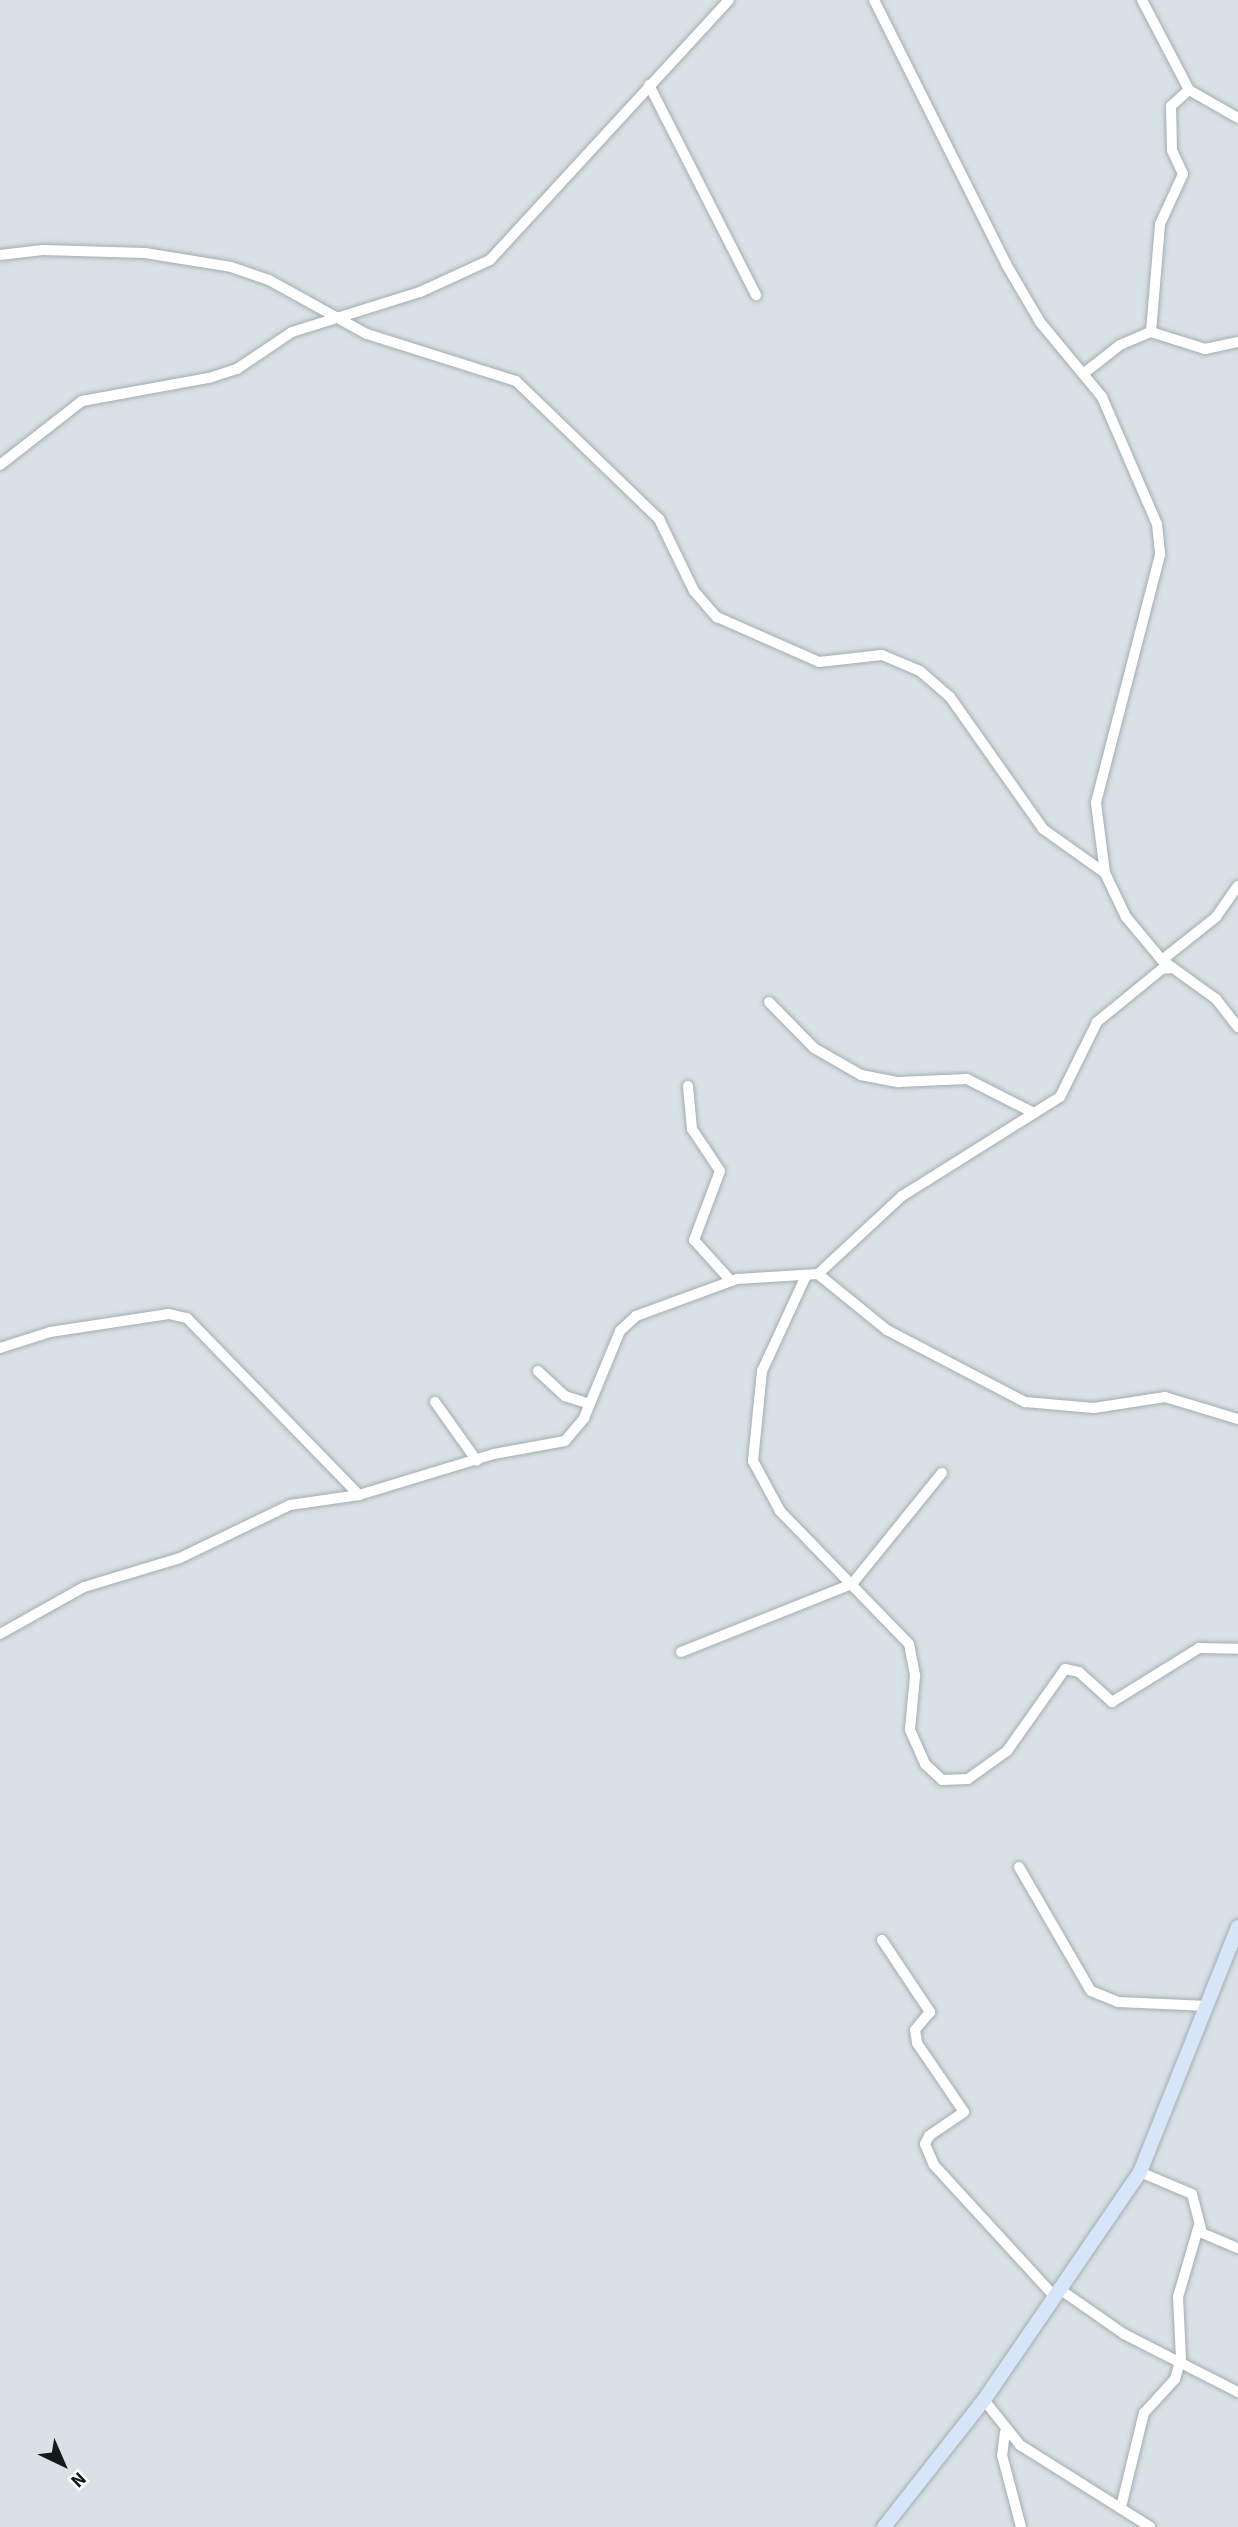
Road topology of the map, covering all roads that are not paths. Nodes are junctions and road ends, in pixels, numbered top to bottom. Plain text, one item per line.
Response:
1 (729, 0) edge
2 (874, 0) edge
3 (1142, 0) edge
4 (649, 85) junction
5 (1189, 90) junction
6 (1238, 118) edge
7 (0, 255) edge
8 (756, 296) dead end
9 (340, 316) junction
10 (1151, 332) junction
11 (1238, 342) edge
12 (1083, 374) junction
13 (0, 465) edge
14 (1105, 873) junction
15 (1238, 886) edge
16 (1162, 960) junction
17 (1173, 968) junction
18 (769, 1002) dead end
19 (1238, 1027) edge
20 (688, 1086) dead end
21 (1034, 1113) junction
22 (817, 1274) junction
23 (805, 1278) junction
24 (731, 1281) junction
25 (0, 1348) edge
26 (538, 1371) dead end
27 (435, 1402) dead end
28 (590, 1404) junction
29 (1238, 1419) edge
30 (477, 1461) junction
31 (942, 1473) dead end
32 (359, 1495) junction
33 (852, 1584) junction
34 (0, 1634) edge
35 (1238, 1649) edge
36 (681, 1652) dead end
37 (1019, 1867) dead end
38 (1238, 1927) edge
39 (882, 1940) dead end
40 (1208, 2006) junction
41 (1140, 2172) junction
42 (1199, 2225) junction
43 (1238, 2248) edge
44 (1056, 2292) junction
45 (1181, 2358) junction
46 (1238, 2392) edge
47 (984, 2400) junction
48 (1005, 2432) junction
49 (1121, 2507) junction
50 (884, 2527) edge
51 (1021, 2527) edge
52 (1150, 2527) edge

1 - 4 street
2 - 12 street
3 - 5 street
4 - 8 street
4 - 9 street
5 - 6 street
5 - 10 street
7 - 9 street
9 - 13 street
9 - 14 street
10 - 11 street
10 - 12 street
12 - 14 street
14 - 16 street
15 - 16 street
16 - 17 street
17 - 19 street
17 - 21 street
18 - 21 street
20 - 24 street
21 - 22 street
22 - 23 street
22 - 29 street
23 - 24 street
23 - 33 street
24 - 28 street
25 - 32 street
26 - 28 street
27 - 30 street
28 - 30 street
30 - 32 street
31 - 33 street
32 - 34 street
33 - 35 street
33 - 36 street
37 - 40 street
38 - 40 main road
39 - 44 street
40 - 41 main road
41 - 42 street
41 - 44 main road
42 - 43 street
42 - 45 street
44 - 45 street
44 - 47 main road
45 - 46 street
45 - 49 street
47 - 48 street
47 - 50 main road
48 - 49 street
48 - 51 street
49 - 52 street

